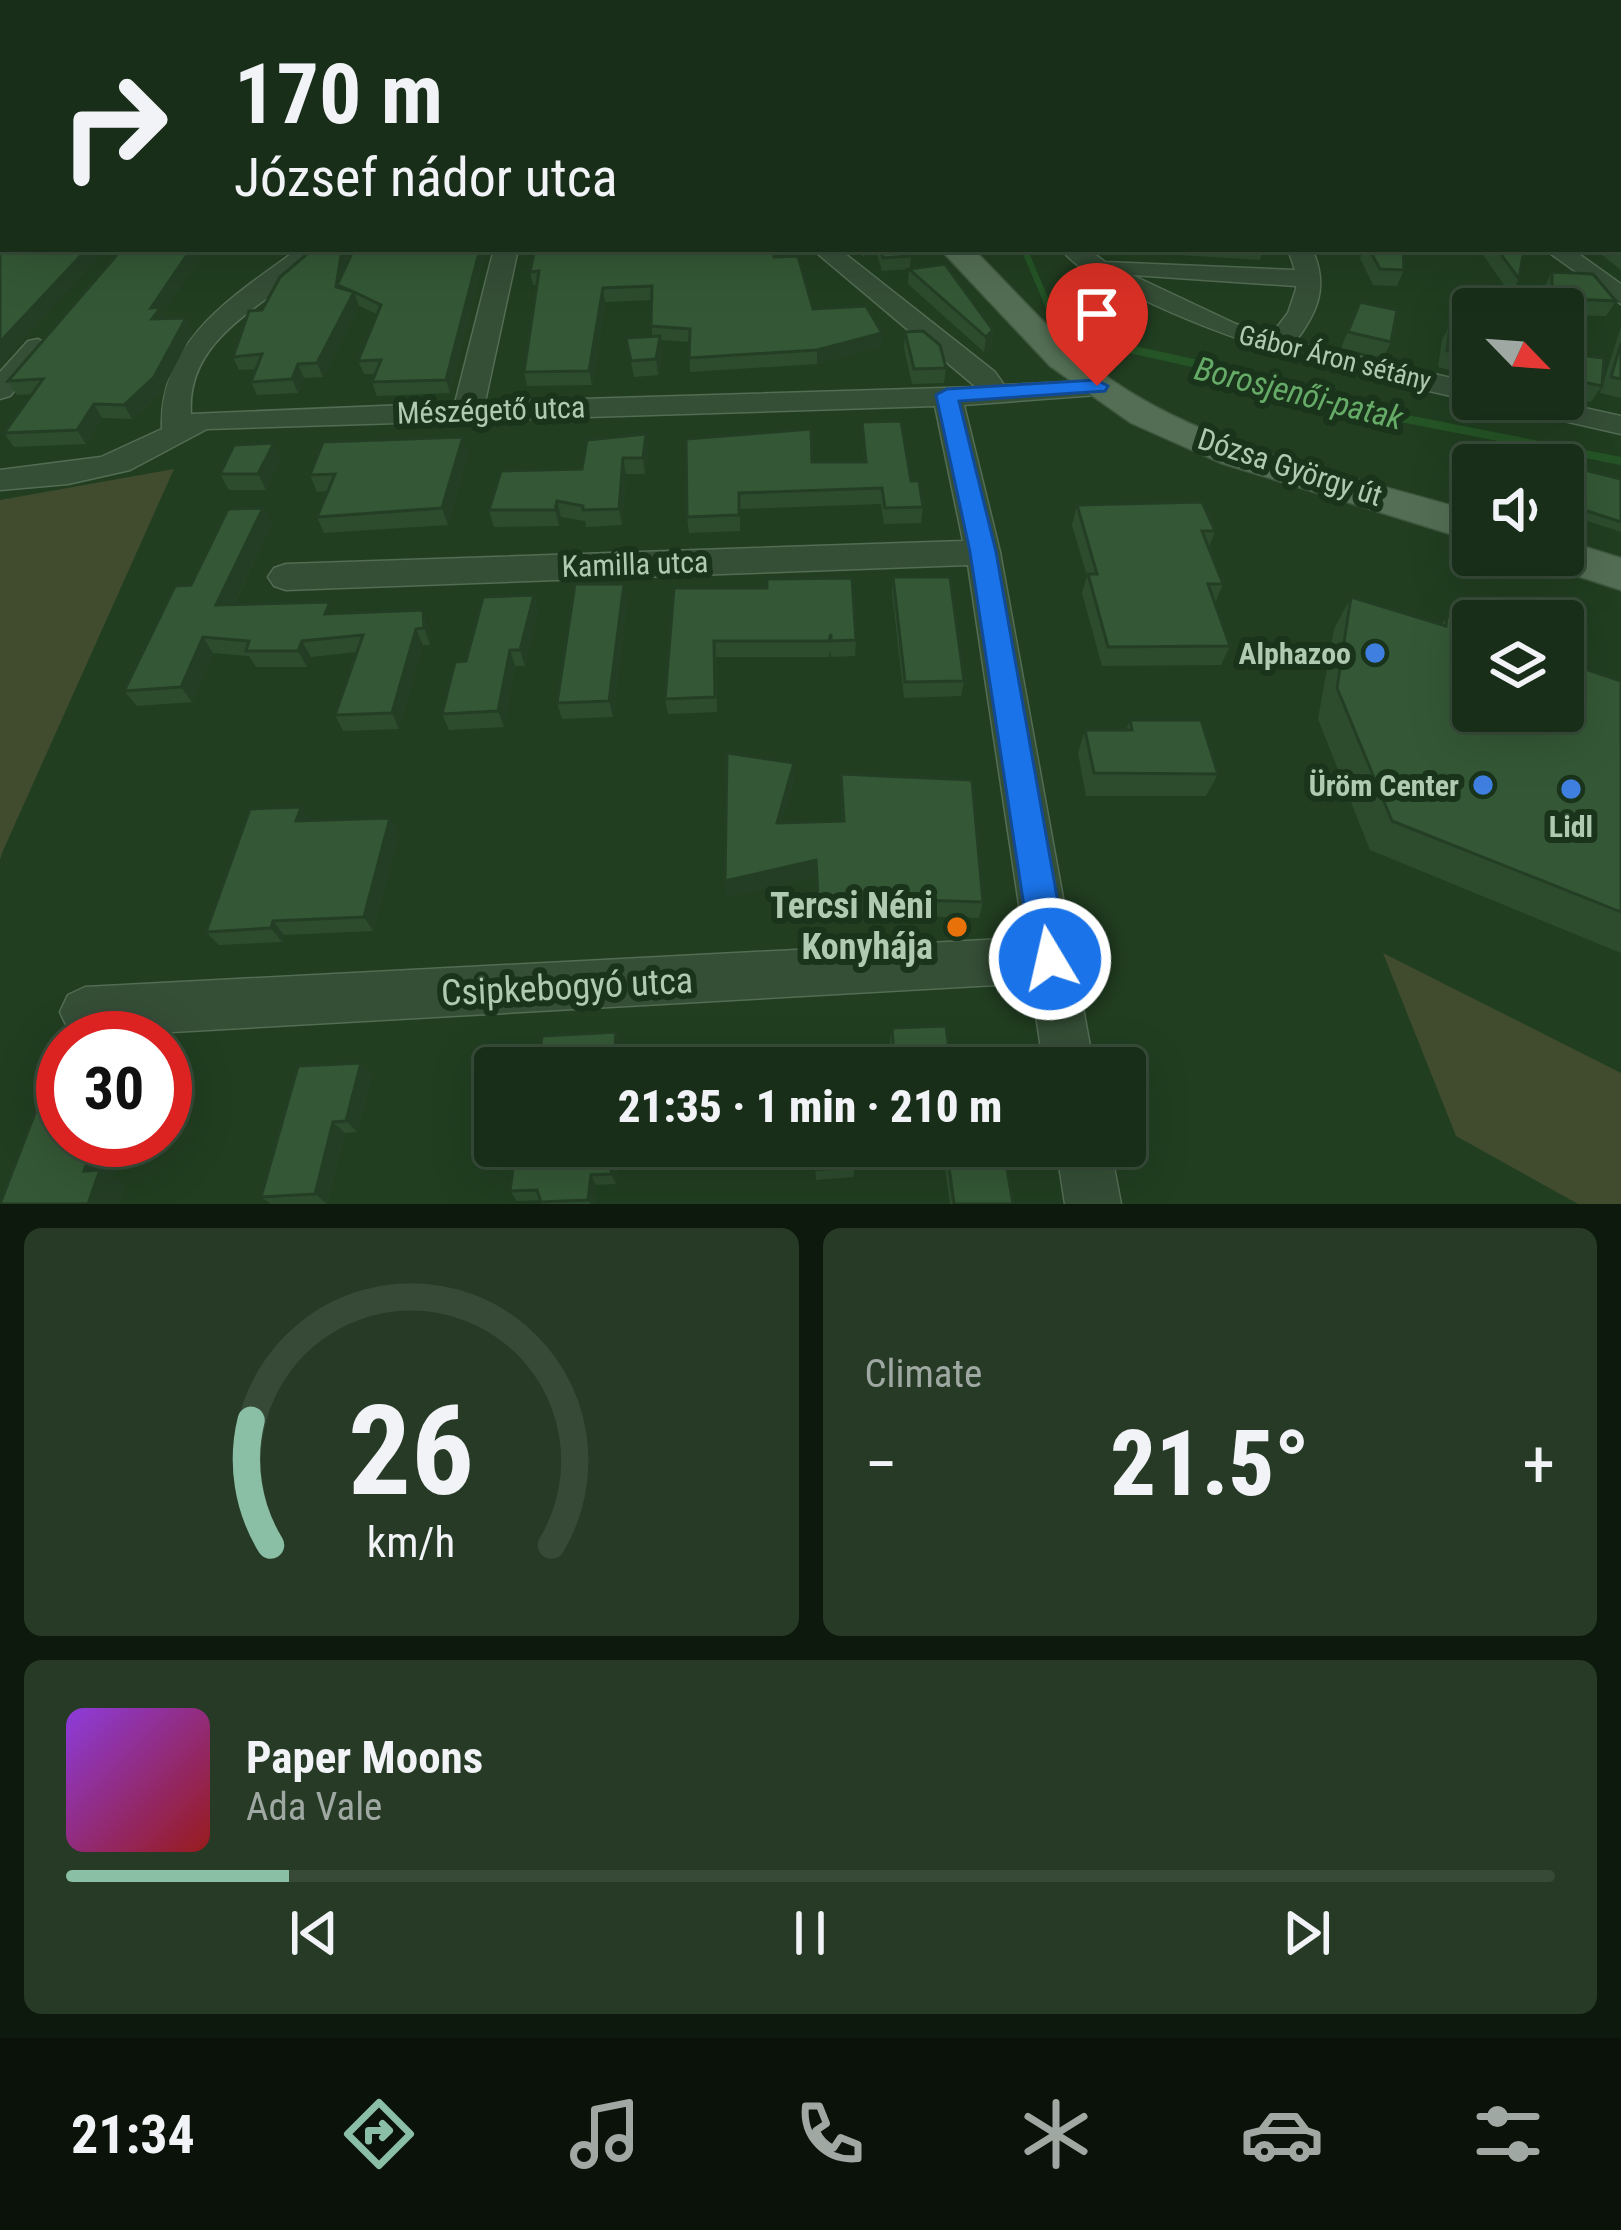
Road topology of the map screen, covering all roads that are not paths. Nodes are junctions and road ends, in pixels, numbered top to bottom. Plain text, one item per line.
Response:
1 (310, 252) edge
2 (505, 252) edge
3 (828, 252) edge
4 (958, 252) edge
5 (1301, 252) edge
6 (1560, 252) edge
7 (1083, 257) edge
8 (1309, 279) junction
9 (1621, 296) edge
10 (60, 323) edge
11 (1276, 346) junction
12 (1097, 386) junction
13 (1452, 387) edge
14 (0, 390) edge
15 (947, 395) junction
16 (995, 395) junction
17 (468, 410) junction
18 (1584, 417) edge
19 (1621, 425) edge
20 (177, 429) junction
21 (0, 480) edge
22 (1452, 520) edge
23 (983, 552) junction
24 (1584, 562) edge
25 (1621, 574) edge
26 (286, 577) dead end
27 (1050, 959) junction
28 (103, 1011) edge
29 (1065, 1047) edge
30 (1086, 1167) edge
31 (1093, 1204) edge

1 - 20 street
2 - 17 street
3 - 16 street
4 - 12 main road, Dózsa György út
5 - 8 street
6 - 9 street
7 - 8 street
7 - 11 street, Gábor Áron sétány
8 - 11 street
10 - 14 street
11 - 13 street, Gábor Áron sétány
12 - 16 street, Mészégető utca
12 - 22 main road, Dózsa György út
15 - 16 street, Mészégető utca
15 - 17 street, Mészégető utca
15 - 23 street
17 - 20 street, Mészégető utca
18 - 19 street
20 - 21 street, Mészégető utca
23 - 26 street, Kamilla utca
23 - 27 street
24 - 25 main road
27 - 28 street, Csipkebogyó utca
27 - 29 street
30 - 31 street

